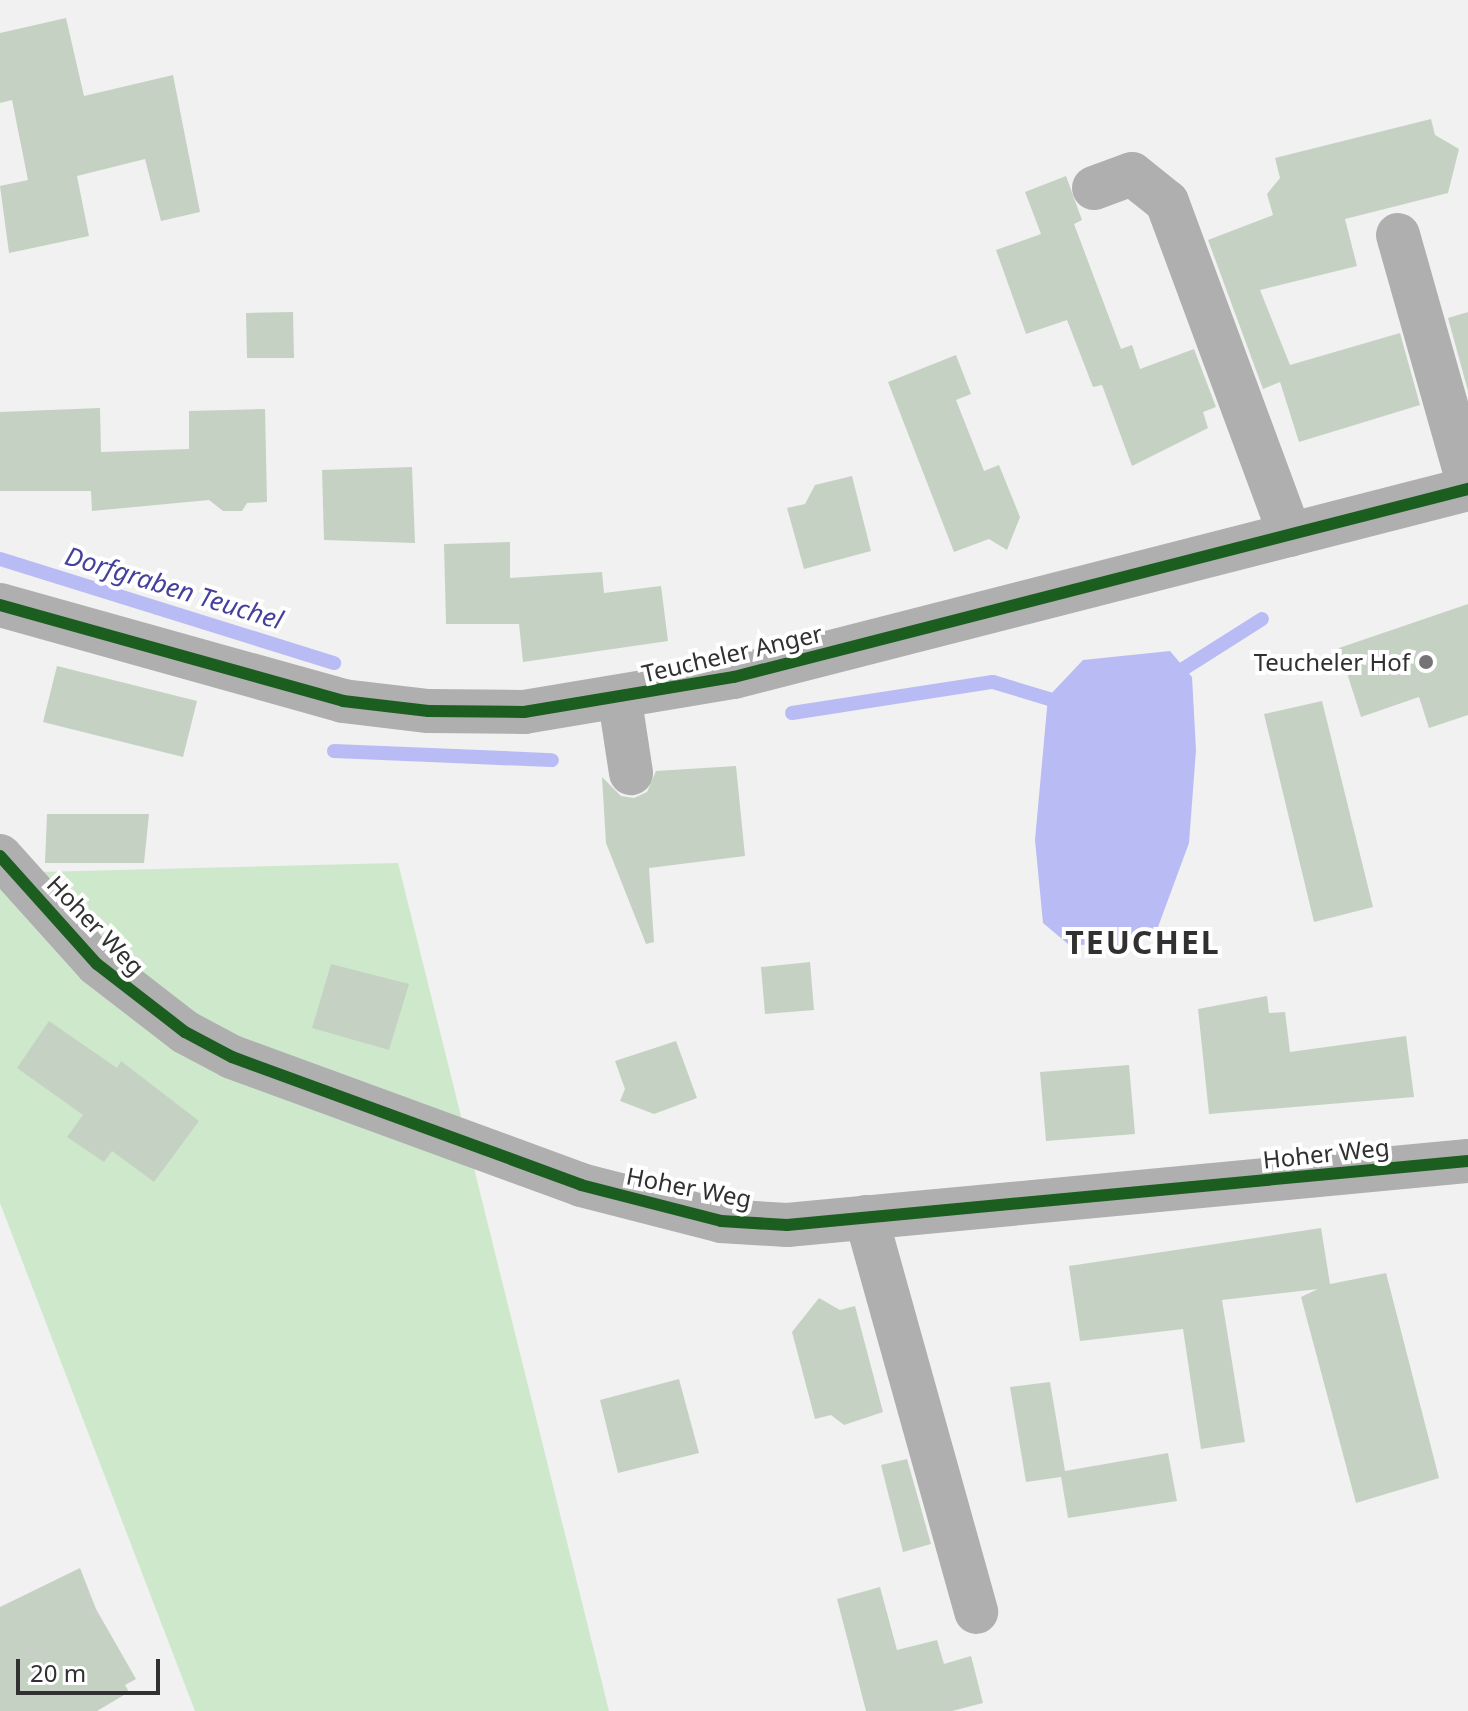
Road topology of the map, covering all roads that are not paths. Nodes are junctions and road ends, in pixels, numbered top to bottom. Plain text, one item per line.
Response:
1 (1094, 188) dead end
2 (1398, 235) dead end
3 (1468, 486) edge
4 (1290, 535) junction
5 (0, 605) edge
6 (620, 701) junction
7 (631, 773) dead end
8 (0, 856) edge
9 (1468, 1161) edge
10 (866, 1217) junction
11 (976, 1612) dead end

1 - 4 street
2 - 3 street
3 - 4 street, Teucheler Anger
4 - 6 street, Teucheler Anger
5 - 6 street, Teucheler Anger
6 - 7 street
8 - 10 street, Hoher Weg
9 - 10 street, Hoher Weg
10 - 11 street

